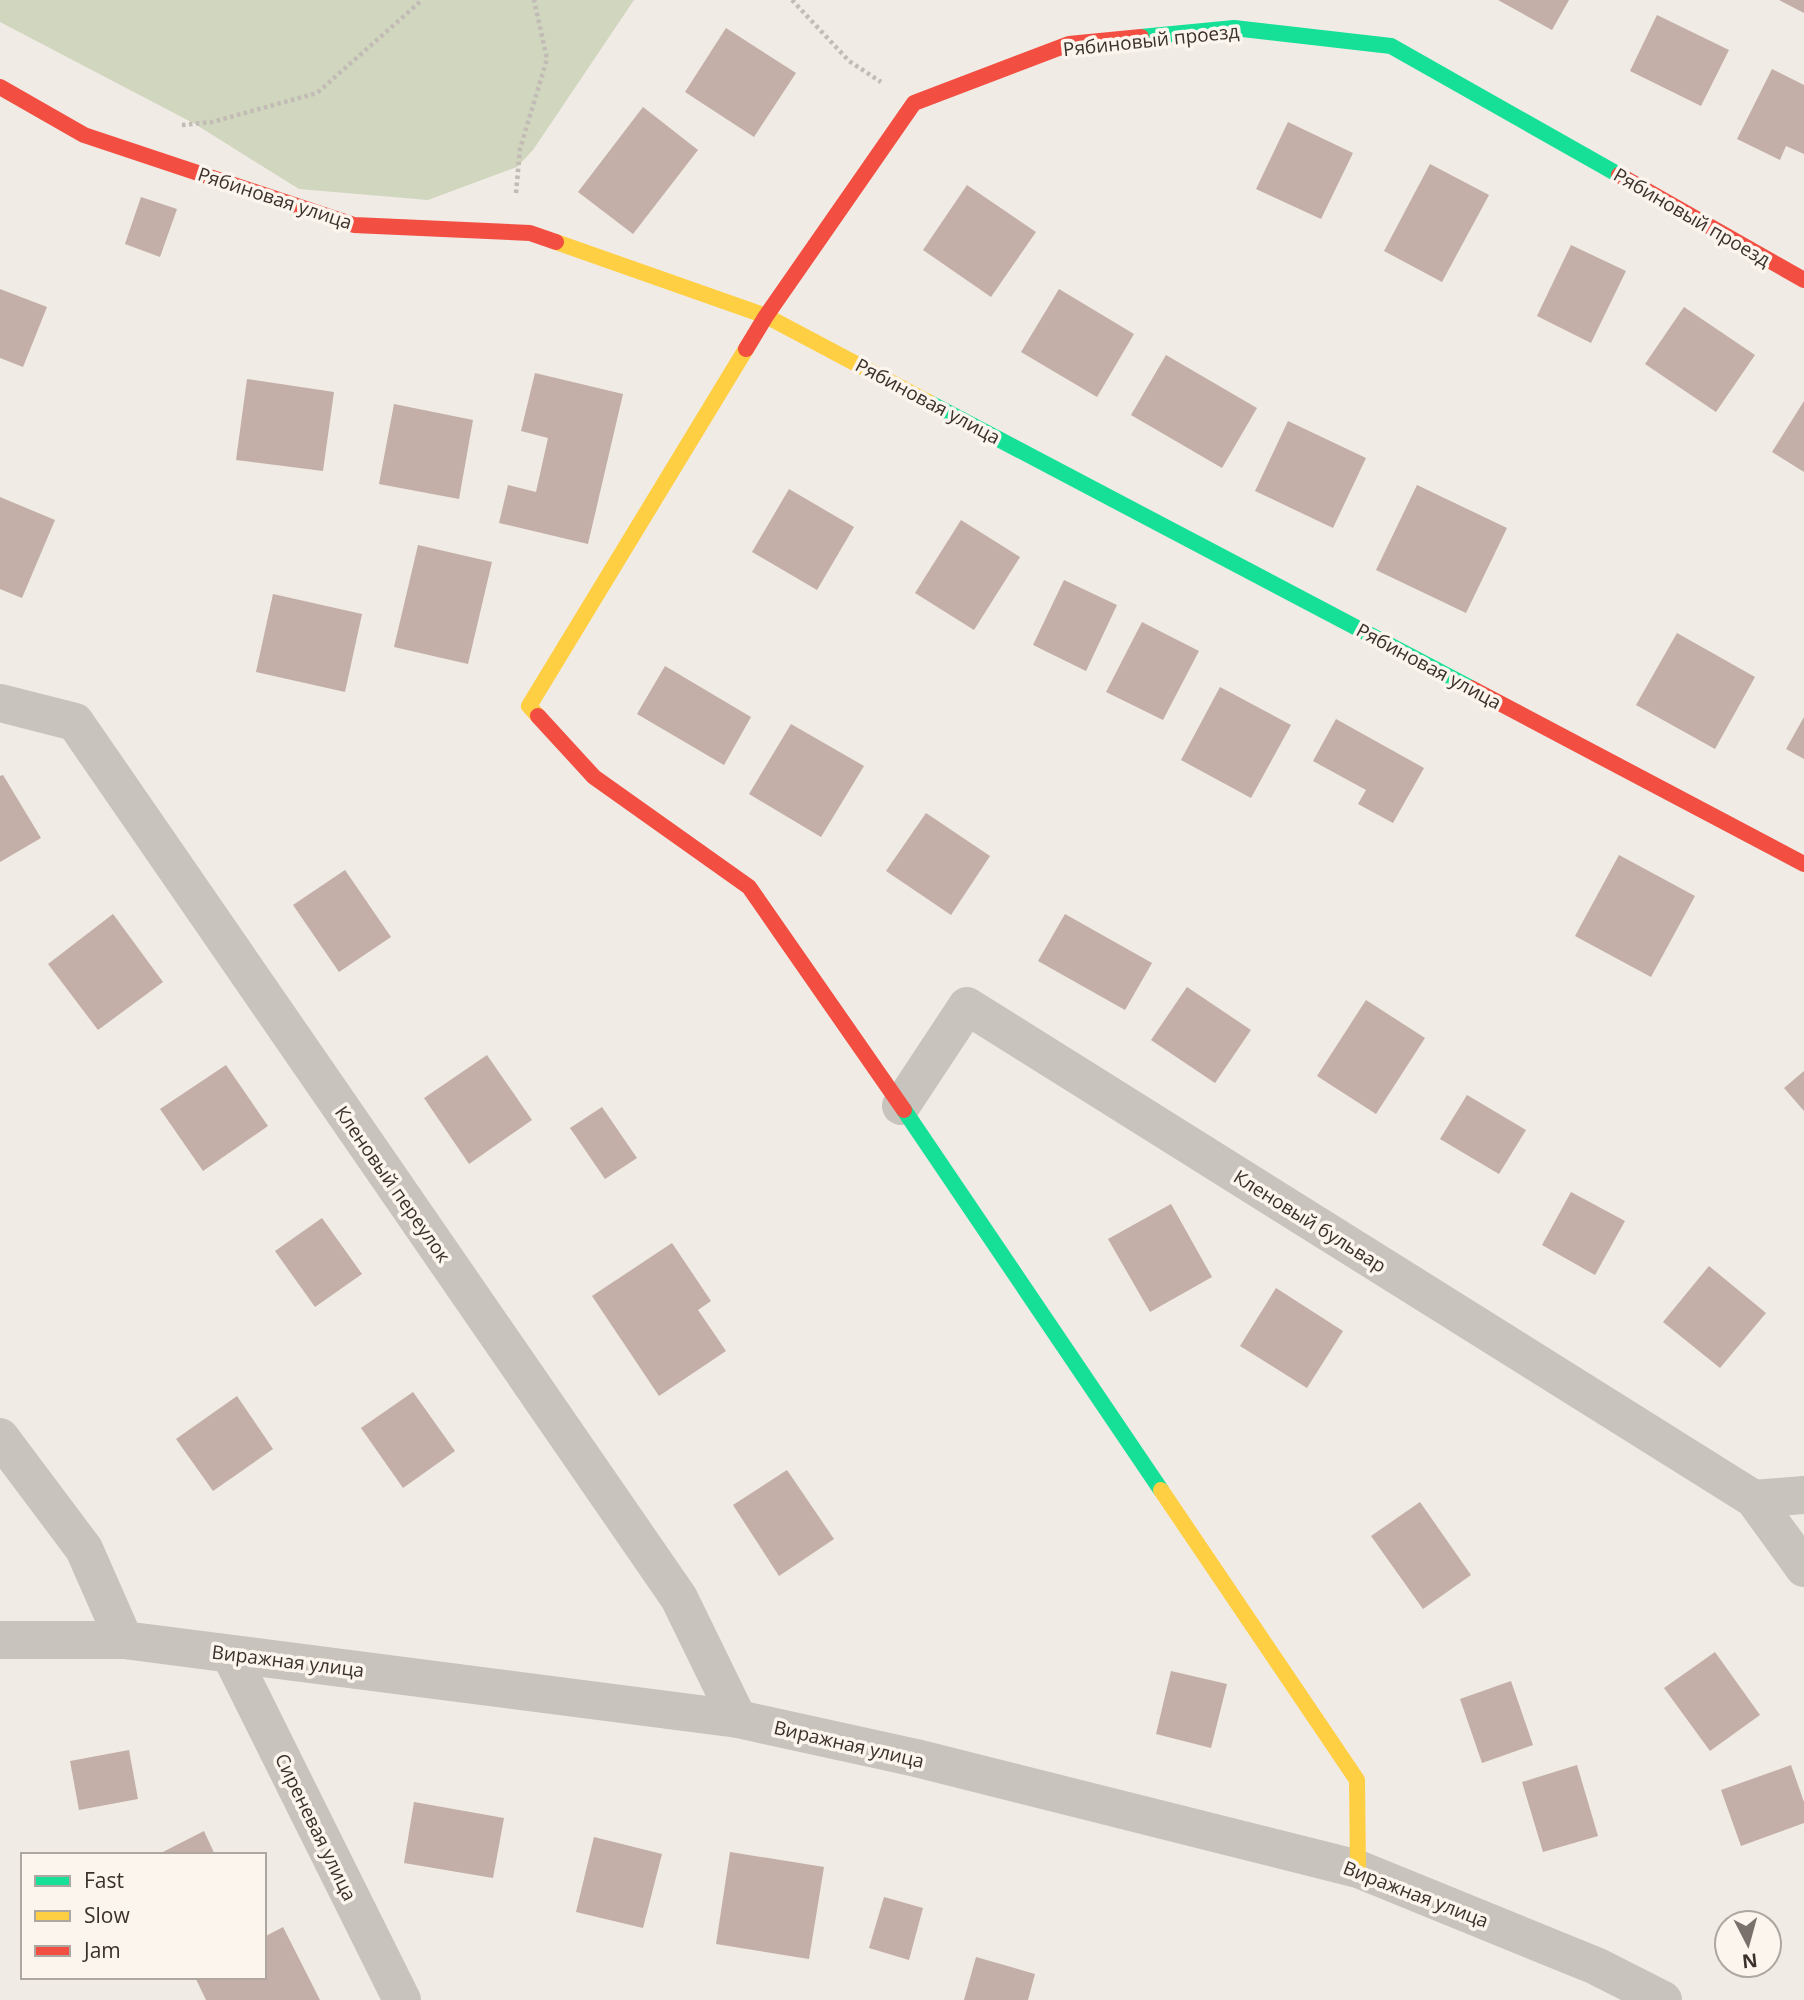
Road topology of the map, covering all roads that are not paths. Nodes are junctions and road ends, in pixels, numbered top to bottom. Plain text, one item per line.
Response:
1 (0, 87) edge
2 (1804, 280) edge
3 (766, 316) junction
4 (0, 703) edge
5 (1804, 864) edge
6 (901, 1106) junction
7 (0, 1437) edge
8 (1804, 1495) edge
9 (1754, 1499) junction
10 (1804, 1569) edge
11 (0, 1640) edge
12 (124, 1640) junction
13 (230, 1654) junction
14 (738, 1719) junction
15 (1358, 1869) junction
16 (402, 2000) edge
17 (1663, 2000) edge

1 - 3 street, Рябиновая улица
2 - 3 street, Рябиновый проезд
3 - 5 street, Рябиновая улица
3 - 6 street
4 - 14 street, Кленовый переулок
6 - 9 street, Кленовый бульвар
6 - 15 street
7 - 12 street
8 - 9 street
9 - 10 street
11 - 12 street, Виражная улица
12 - 13 street, Виражная улица
13 - 14 street, Виражная улица
13 - 16 street, Сиреневая улица
14 - 15 street, Виражная улица
15 - 17 street, Виражная улица

